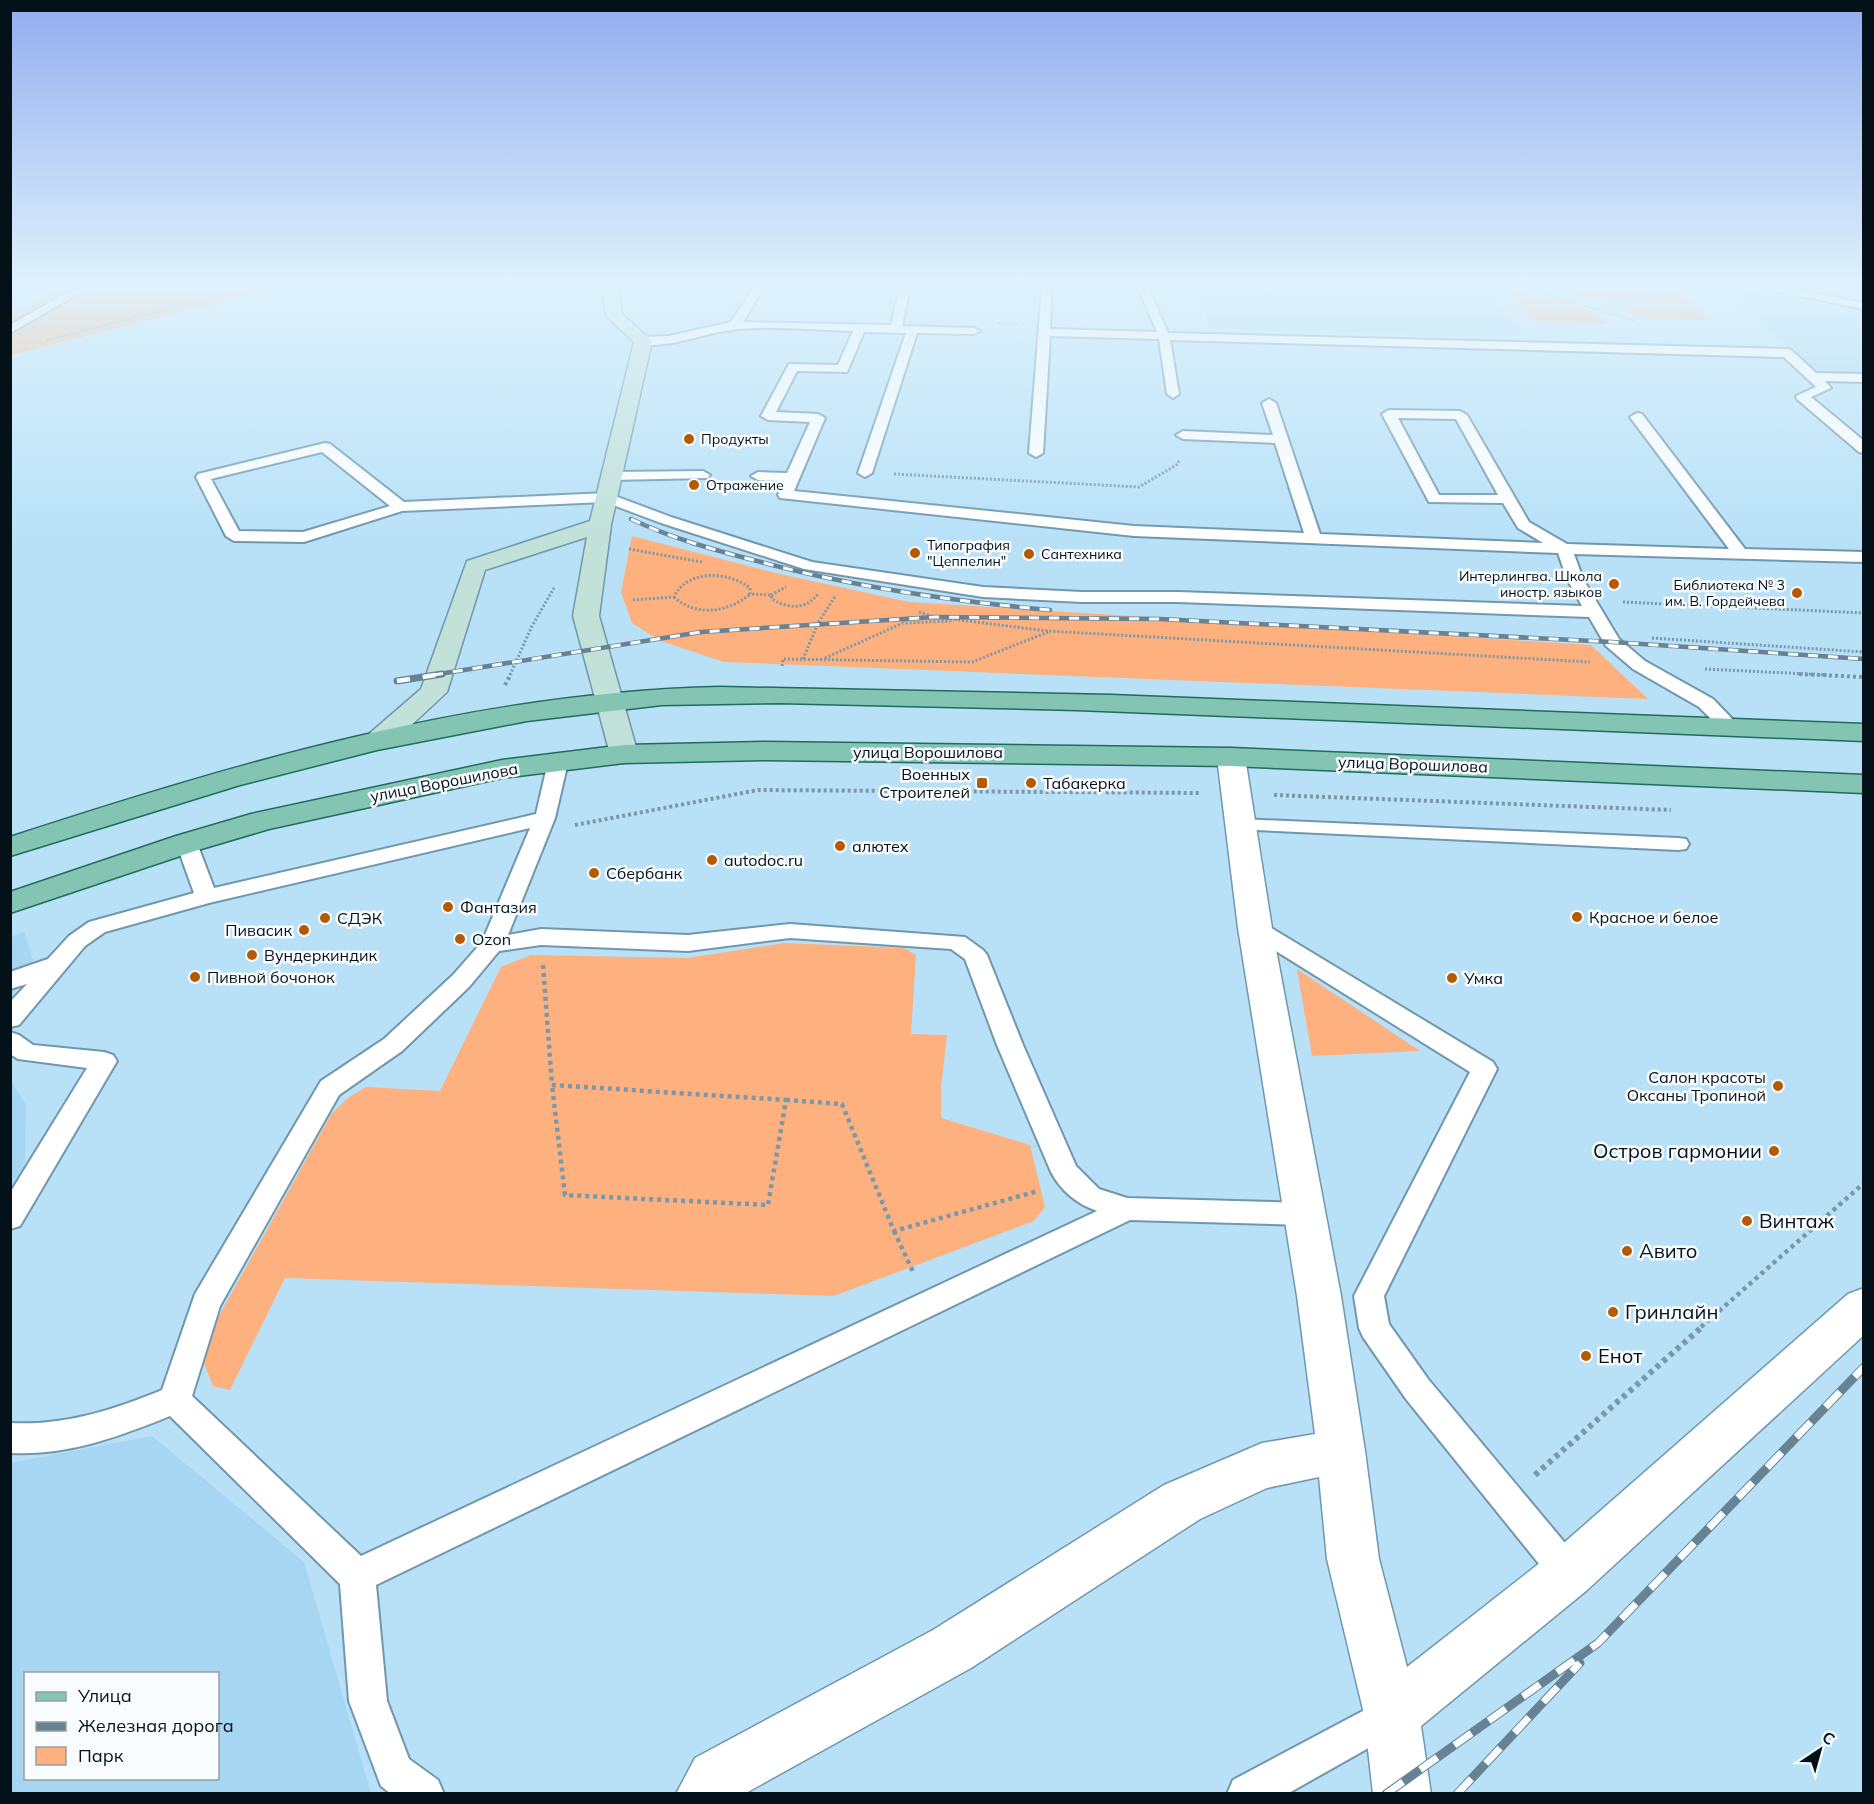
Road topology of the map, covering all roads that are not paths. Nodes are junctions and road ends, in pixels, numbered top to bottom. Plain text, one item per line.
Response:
1 (636, 371) edge
2 (791, 371) edge
3 (899, 371) edge
4 (1043, 371) edge
5 (1169, 371) edge
6 (1807, 371) edge
7 (1813, 377) junction
8 (1863, 378) edge
9 (1173, 394) dead end
10 (1269, 403) dead end
11 (1637, 417) dead end
12 (1183, 435) dead end
13 (1281, 439) junction
14 (1863, 449) edge
15 (1036, 453) dead end
16 (865, 473) dead end
17 (703, 475) dead end
18 (612, 476) junction
19 (758, 476) dead end
20 (792, 477) junction
21 (607, 497) junction
22 (1508, 498) junction
23 (401, 507) junction
24 (600, 525) junction
25 (1314, 539) junction
26 (1564, 549) junction
27 (1741, 554) junction
28 (1863, 557) edge
29 (1592, 607) junction
30 (608, 702) junction
31 (1730, 727) junction
32 (1863, 733) edge
33 (380, 739) junction
34 (624, 754) junction
35 (558, 762) junction
36 (1863, 783) edge
37 (1236, 792) junction
38 (543, 825) junction
39 (187, 843) junction
40 (1678, 844) dead end
41 (10, 847) edge
42 (206, 897) junction
43 (10, 903) edge
44 (1255, 928) junction
45 (492, 945) junction
46 (57, 964) junction
47 (10, 981) edge
48 (10, 1018) edge
49 (10, 1041) edge
50 (1127, 1209) junction
51 (1306, 1214) junction
52 (10, 1218) edge
53 (1863, 1307) edge
54 (175, 1400) junction
55 (10, 1438) edge
56 (1341, 1451) junction
57 (1568, 1573) junction
58 (357, 1576) junction
59 (1392, 1714) junction
60 (424, 1794) edge
61 (705, 1794) edge
62 (1247, 1794) edge
63 (1402, 1794) edge

1 - 18 street
2 - 20 lane
3 - 16 lane
4 - 15 lane
5 - 9 lane
6 - 7 lane
7 - 8 lane
7 - 14 lane
10 - 13 lane
11 - 27 lane
12 - 13 lane
13 - 25 lane
17 - 18 lane
18 - 21 street
19 - 20 lane
20 - 25 lane
21 - 23 lane
21 - 24 street
21 - 29 lane
22 - 22 lane
22 - 26 lane
23 - 23 lane
24 - 30 street
24 - 33 street
25 - 26 lane
26 - 27 lane
26 - 29 lane
27 - 28 lane
29 - 31 lane
30 - 31 main road
30 - 33 main road
30 - 34 street
31 - 32 main road
33 - 41 main road
34 - 35 main road, улица Ворошилова
34 - 37 main road, улица Ворошилова
35 - 38 lane
35 - 39 main road, улица Ворошилова
36 - 37 main road, улица Ворошилова
37 - 40 lane
37 - 44 street
38 - 42 lane
38 - 45 lane
39 - 42 lane
39 - 43 main road, улица Ворошилова
42 - 46 lane
44 - 51 street
44 - 57 lane
45 - 50 lane
45 - 54 lane
46 - 47 lane
46 - 48 lane
49 - 52 lane
50 - 51 lane
50 - 58 lane
51 - 56 street
53 - 57 street
54 - 55 lane
54 - 58 lane
56 - 59 street
56 - 61 street
57 - 59 street
58 - 60 lane
59 - 62 lane
59 - 63 street

